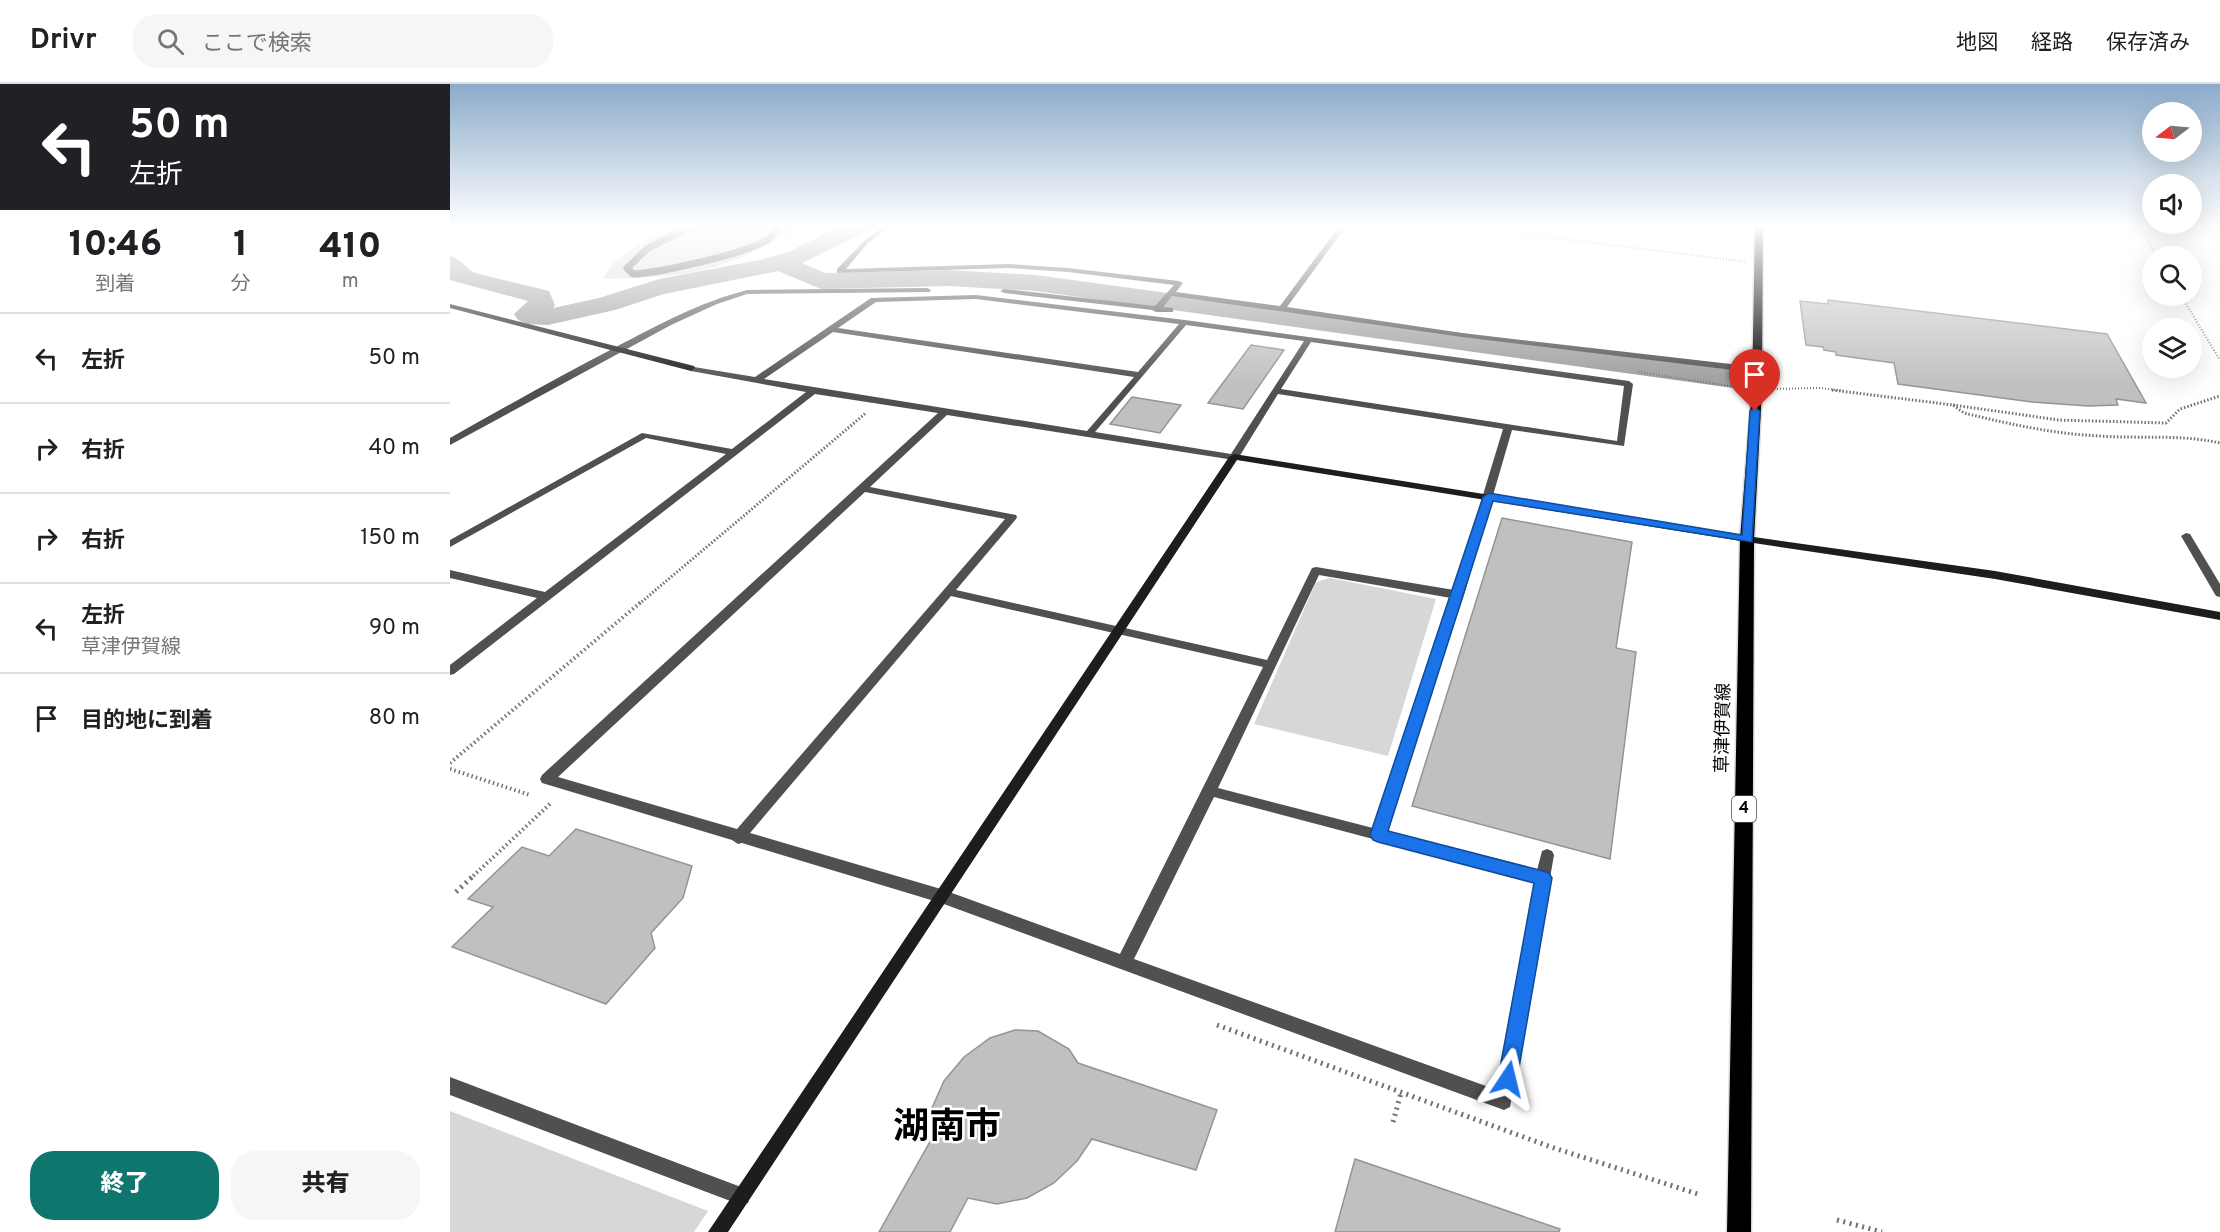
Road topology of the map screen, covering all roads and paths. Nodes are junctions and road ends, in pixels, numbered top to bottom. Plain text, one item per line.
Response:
1 (1141, 279) edge
2 (1304, 279) edge
3 (1758, 279) edge
4 (1169, 295) junction
5 (450, 306) edge
6 (2187, 306) edge
7 (1157, 308) junction
8 (1170, 310) dead end
9 (1281, 310) junction
10 (1185, 322) junction
11 (829, 329) junction
12 (1309, 339) junction
13 (616, 350) junction
14 (2220, 360) edge
15 (1140, 375) junction
16 (757, 380) junction
17 (1757, 380) junction
18 (813, 391) junction
19 (1276, 392) junction
20 (2220, 396) edge
21 (881, 401) junction
22 (1953, 405) junction
23 (946, 411) junction
24 (1508, 427) junction
25 (1090, 433) junction
26 (450, 442) edge
27 (2220, 443) edge
28 (732, 452) junction
29 (1234, 457) junction
30 (862, 488) junction
31 (1489, 497) junction
32 (2186, 536) dead end
33 (1747, 539) junction
34 (450, 543) edge
35 (450, 574) edge
36 (948, 592) junction
37 (2220, 593) edge
38 (547, 596) junction
39 (1458, 596) junction
40 (2220, 616) edge
41 (1117, 632) junction
42 (1272, 665) junction
43 (450, 672) edge
44 (450, 764) edge
45 (450, 769) edge
46 (1210, 792) junction
47 (530, 795) dead end
48 (551, 803) dead end
49 (1378, 835) junction
50 (738, 838) junction
51 (1547, 855) dead end
52 (1543, 878) junction
53 (456, 892) dead end
54 (941, 896) junction
55 (1124, 963) junction
56 (1217, 1025) dead end
57 (450, 1086) edge
58 (1401, 1093) junction
59 (1393, 1122) dead end
60 (1701, 1195) dead end
61 (741, 1196) junction
62 (1837, 1220) dead end
63 (717, 1232) edge
64 (1739, 1232) edge
65 (1882, 1232) edge

1 - 4 street
2 - 9 street
3 - 17 main road, 草津伊賀線 / 4
4 - 7 street
4 - 9 street
5 - 13 street
6 - 14 path
7 - 8 street
7 - 13 street
9 - 17 street
10 - 11 street
10 - 12 street
10 - 15 street
11 - 15 street
11 - 16 street
12 - 19 street
12 - 24 street
13 - 16 street
13 - 26 street
15 - 25 street
16 - 18 street
17 - 22 path
17 - 33 main road, 草津伊賀線 / 4
18 - 21 street
18 - 28 street
19 - 24 street
19 - 29 street
20 - 22 path
21 - 23 street
21 - 44 path
22 - 27 path
23 - 25 street
23 - 30 street
24 - 31 street
25 - 29 street
28 - 34 street
28 - 38 street
29 - 31 street
29 - 41 street
30 - 36 street
30 - 50 street
31 - 33 street
31 - 39 street
32 - 37 street
33 - 40 street
33 - 64 main road, 草津伊賀線 / 4
35 - 38 street
36 - 41 street
36 - 50 street
38 - 43 street
39 - 42 street
39 - 49 street
41 - 42 street
41 - 54 street
42 - 46 street
45 - 47 path
46 - 49 street
46 - 55 street
48 - 53 path
49 - 52 street
50 - 54 street
51 - 52 street
52 - 55 street
54 - 55 street
54 - 61 street
56 - 58 path
57 - 61 street
58 - 59 path
58 - 60 path
61 - 63 street
62 - 65 path

